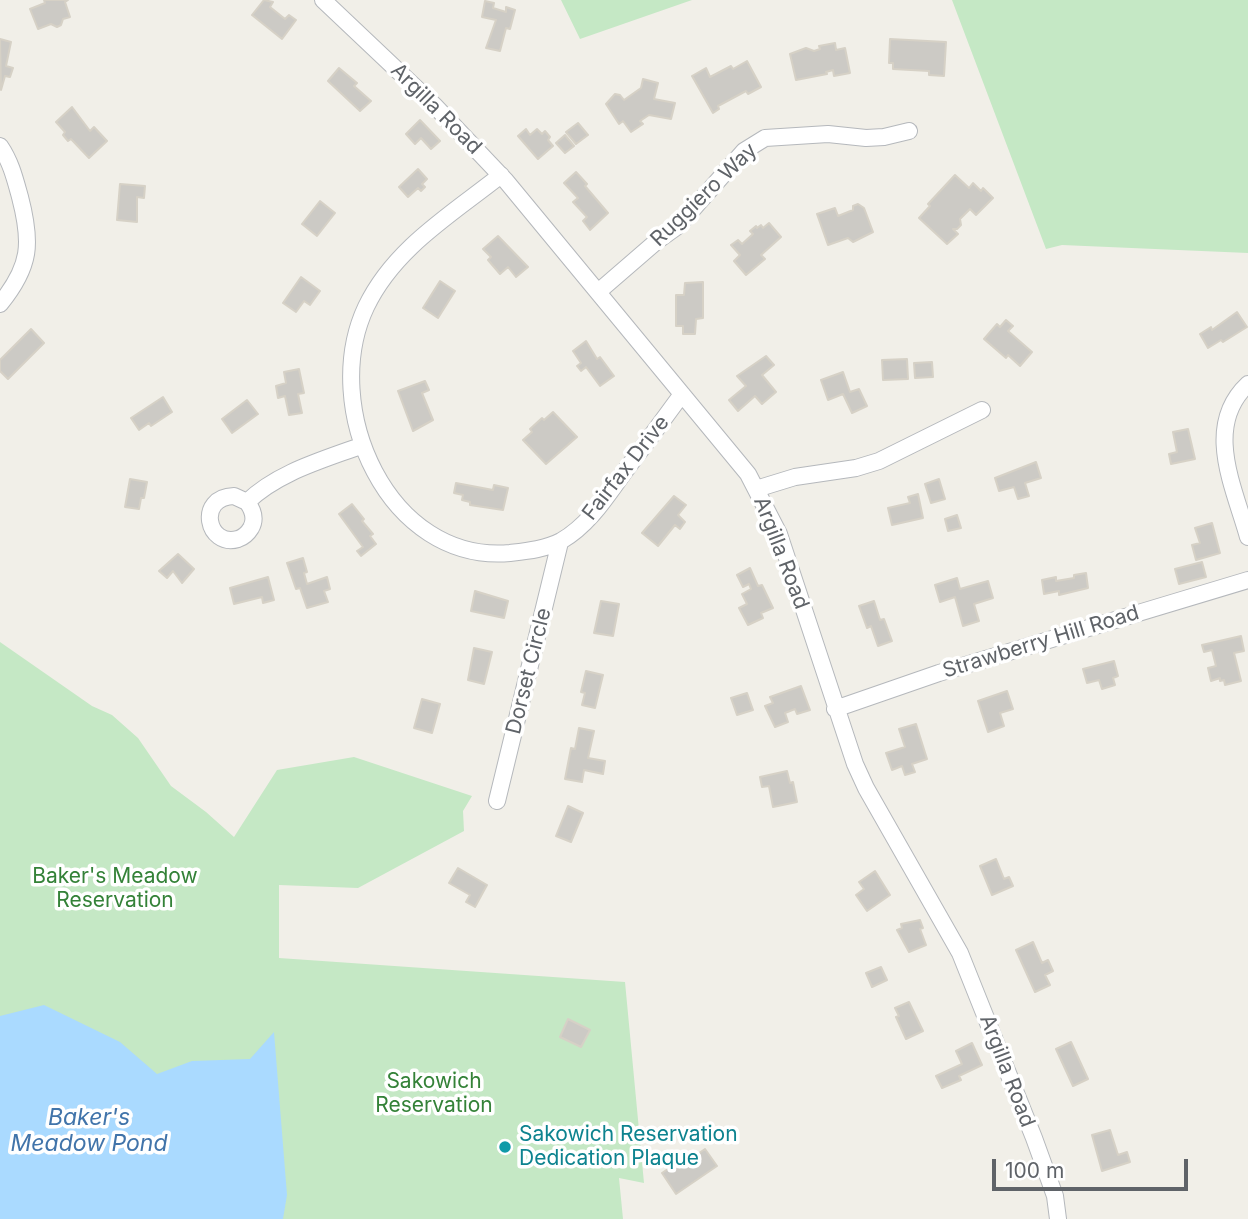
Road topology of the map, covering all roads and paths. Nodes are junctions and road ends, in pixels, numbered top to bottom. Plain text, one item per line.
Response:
1 (323, 0) edge
2 (909, 131) dead end
3 (0, 146) edge
4 (501, 175) junction
5 (598, 292) junction
6 (0, 304) edge
7 (1248, 384) edge
8 (682, 394) junction
9 (982, 410) dead end
10 (363, 445) junction
11 (756, 489) junction
12 (247, 502) dead end
13 (1248, 537) edge
14 (560, 542) junction
15 (1248, 580) edge
16 (835, 709) junction
17 (497, 801) dead end
18 (1058, 1219) edge

1 - 4 street, Argilla Road
2 - 5 street, Ruggiero Way
3 - 6 street
4 - 5 street, Argilla Road
4 - 10 street, Fairfax Drive
5 - 8 street, Argilla Road
7 - 13 street
8 - 11 street, Argilla Road
8 - 14 street, Fairfax Drive
9 - 11 street
10 - 12 street
10 - 14 street, Fairfax Drive
11 - 16 street, Argilla Road
14 - 17 street, Dorset Circle
15 - 16 street, Strawberry Hill Road
16 - 18 street, Argilla Road

